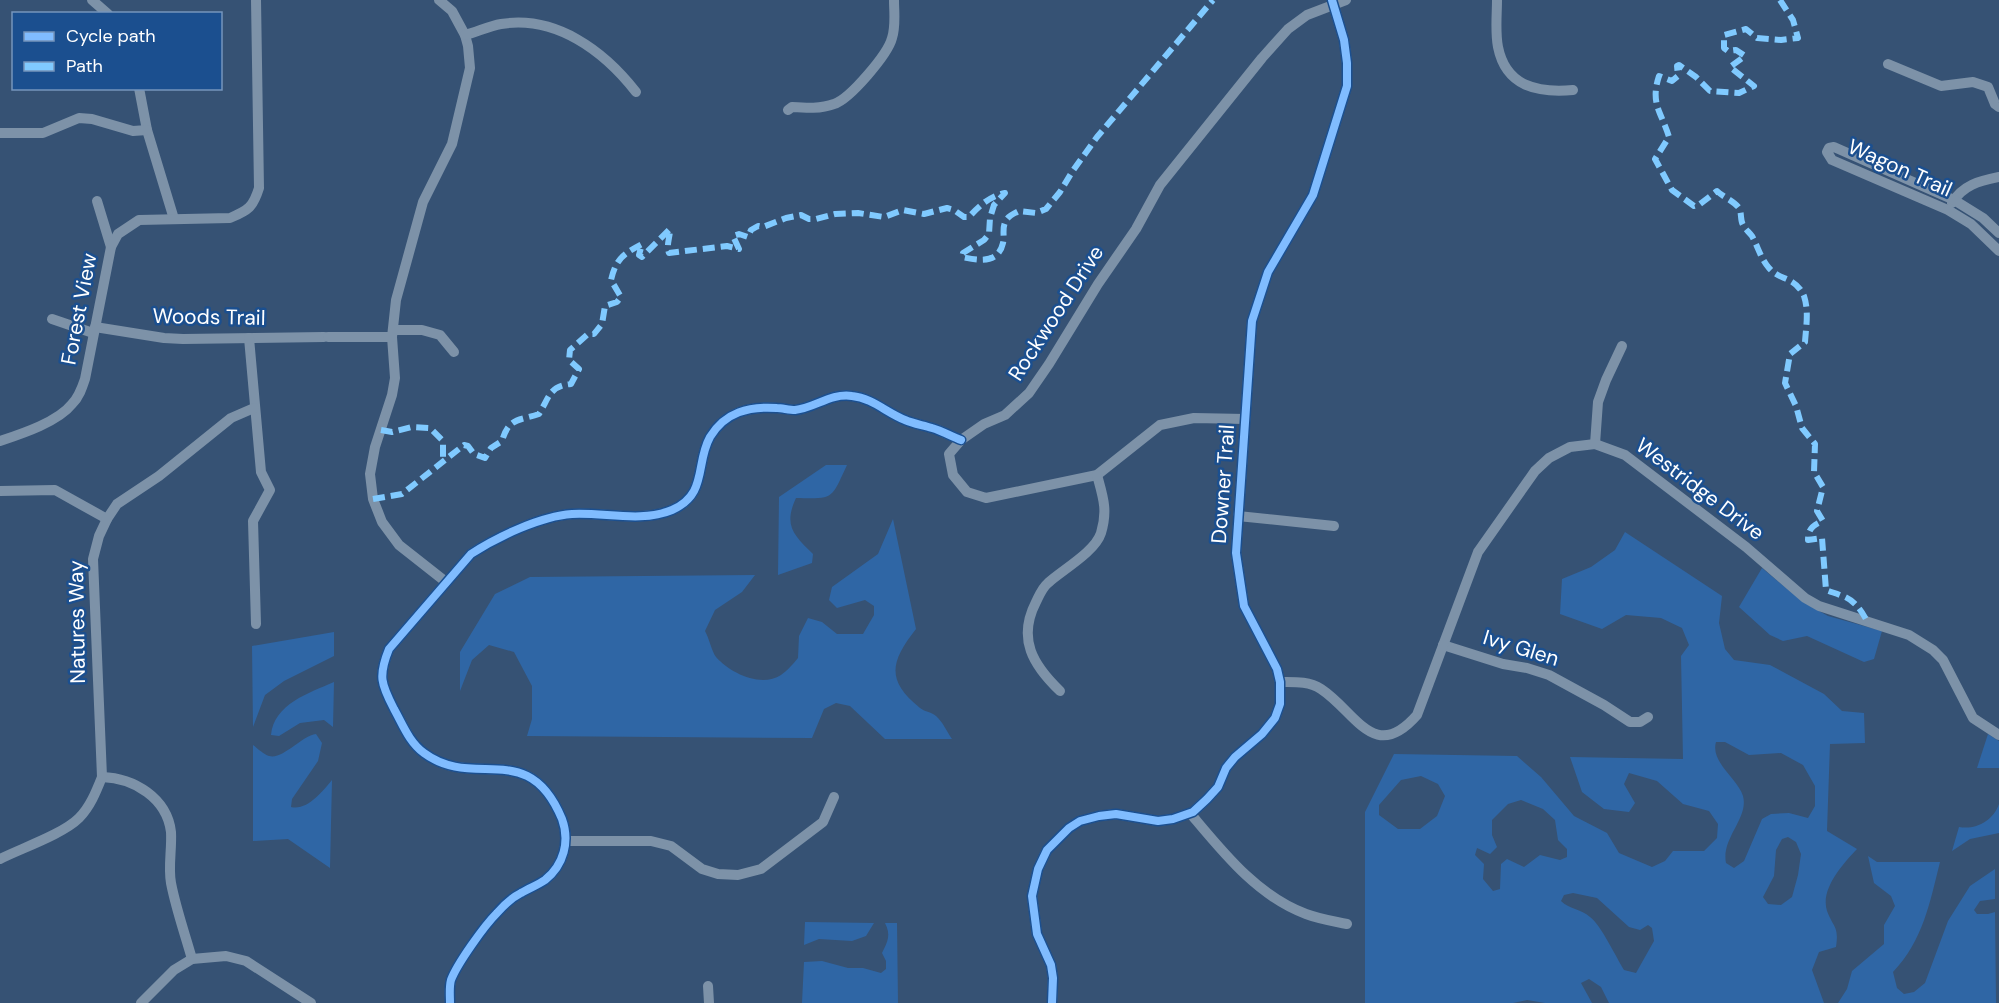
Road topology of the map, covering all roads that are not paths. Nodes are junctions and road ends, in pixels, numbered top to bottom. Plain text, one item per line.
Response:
1 (92, 0) edge
2 (256, 0) edge
3 (439, 0) edge
4 (894, 0) edge
5 (1346, 0) edge
6 (1497, 0) edge
7 (1333, 2) edge
8 (106, 12) edge
9 (465, 35) junction
10 (1888, 64) dead end
11 (139, 90) edge
12 (1573, 90) dead end
13 (636, 92) dead end
14 (1999, 107) edge
15 (788, 110) dead end
16 (147, 130) junction
17 (0, 133) edge
18 (1999, 177) edge
19 (1954, 200) junction
20 (97, 201) dead end
21 (1948, 210) junction
22 (174, 219) junction
23 (1999, 233) edge
24 (111, 247) junction
25 (1999, 251) edge
26 (52, 320) dead end
27 (94, 330) junction
28 (392, 333) junction
29 (249, 338) junction
30 (1622, 346) dead end
31 (454, 352) dead end
32 (254, 408) junction
33 (1245, 419) junction
34 (961, 440) junction
35 (0, 441) edge
36 (1595, 444) junction
37 (1097, 475) junction
38 (0, 491) edge
39 (1238, 516) junction
40 (107, 519) junction
41 (1334, 526) dead end
42 (446, 582) junction
43 (256, 624) dead end
44 (1443, 645) junction
45 (1280, 682) junction
46 (1060, 691) dead end
47 (1648, 717) dead end
48 (1999, 735) edge
49 (102, 777) junction
50 (834, 797) dead end
51 (1190, 813) junction
52 (566, 841) junction
53 (0, 859) edge
54 (1347, 924) dead end
55 (192, 959) junction
56 (708, 986) dead end
57 (141, 1003) edge
58 (311, 1003) edge
59 (450, 1003) edge
60 (709, 1003) edge
61 (1052, 1003) edge

1 - 8 street
2 - 22 street, Forest View
3 - 9 street
4 - 15 street
5 - 7 street, Rockwood Drive
6 - 12 street
7 - 33 street, Downer Trail
7 - 34 street, Rockwood Drive
9 - 13 street
9 - 28 street
10 - 14 street
11 - 16 street
16 - 17 street
16 - 22 street
18 - 19 street
19 - 21 street
19 - 21 street, Wagon Trail
19 - 23 street, Wagon Trail
20 - 24 street
21 - 25 street, Wagon Trail
22 - 24 street, Forest View
24 - 27 street, Forest View
26 - 27 street, Woods Trail
27 - 29 street, Woods Trail
27 - 35 street, Forest View
28 - 29 street, Woods Trail
28 - 31 street, Woods Trail
28 - 42 street
29 - 32 street
30 - 36 street
32 - 40 street, Natures Way
32 - 43 street
33 - 37 street
33 - 39 street, Downer Trail
34 - 37 street
34 - 42 street
36 - 44 street
36 - 48 street, Westridge Drive
37 - 46 street
38 - 40 street
39 - 41 street
39 - 45 street, Downer Trail
40 - 49 street, Natures Way
42 - 52 street
44 - 45 street
44 - 47 street, Ivy Glen
45 - 51 street, Downer Trail
49 - 53 street, Natures Way
49 - 55 street
50 - 52 street
51 - 54 street
51 - 61 street, Downer Trail
52 - 59 street
55 - 57 street
55 - 58 street
56 - 60 street

